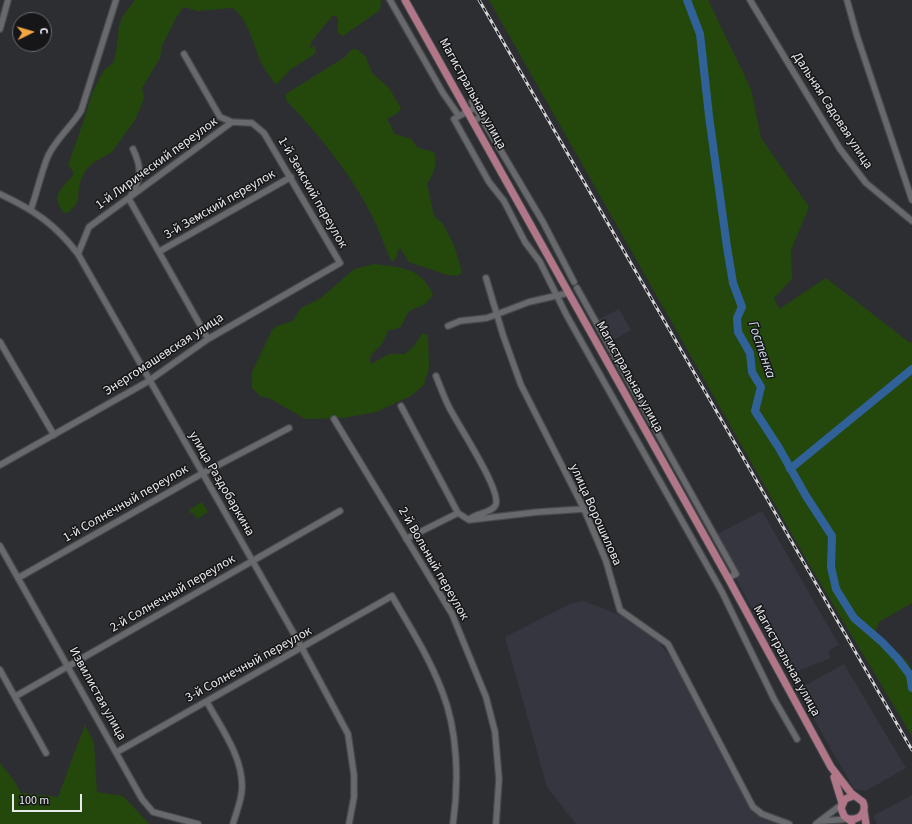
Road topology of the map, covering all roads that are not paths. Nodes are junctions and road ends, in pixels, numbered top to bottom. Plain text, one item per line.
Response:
1 (8, 0) edge
2 (116, 0) edge
3 (390, 0) edge
4 (405, 0) edge
5 (750, 0) edge
6 (847, 0) edge
7 (0, 29) edge
8 (184, 54) dead end
9 (472, 102) dead end
10 (475, 108) junction
11 (468, 112) junction
12 (459, 116) junction
13 (481, 117) junction
14 (473, 121) junction
15 (232, 122) junction
16 (264, 133) joint
17 (133, 149) dead end
18 (291, 177) junction
19 (0, 194) edge
20 (129, 199) junction
21 (912, 200) edge
22 (31, 209) junction
23 (912, 221) edge
24 (160, 251) junction
25 (78, 254) junction
26 (340, 263) joint
27 (486, 278) dead end
28 (568, 293) junction
29 (557, 295) junction
30 (498, 316) junction
31 (448, 326) dead end
32 (208, 339) junction
33 (0, 342) edge
34 (436, 376) dead end
35 (149, 380) junction
36 (401, 406) dead end
37 (334, 419) dead end
38 (289, 428) dead end
39 (54, 435) junction
40 (0, 465) edge
41 (203, 473) junction
42 (584, 509) junction
43 (340, 511) dead end
44 (458, 513) junction
45 (470, 520) junction
46 (406, 539) junction
47 (0, 546) edge
48 (252, 560) junction
49 (18, 578) junction
50 (728, 578) junction
51 (302, 648) junction
52 (69, 666) junction
53 (0, 670) edge
54 (16, 696) junction
55 (207, 702) junction
56 (798, 739) dead end
57 (117, 752) junction
58 (46, 753) dead end
59 (831, 767) junction
60 (853, 796) junction
61 (842, 804) junction
62 (864, 811) junction
63 (851, 821) edge
64 (819, 823) edge
65 (198, 824) edge
66 (233, 824) edge
67 (349, 824) edge
68 (453, 824) edge
69 (496, 824) edge
70 (789, 824) edge
71 (866, 824) edge

1 - 7 street
2 - 22 street
3 - 12 street
4 - 11 main road, Магистральная улица
5 - 23 street, Дальняя Садовая улица
6 - 21 street
8 - 15 street
9 - 10 street
10 - 11 street
10 - 13 street
11 - 12 street
11 - 14 main road, Магистральная улица
12 - 29 street
13 - 14 street
13 - 50 street
14 - 28 main road, Магистральная улица
15 - 16 street, 1-й Лирический переулок
15 - 20 street, 1-й Лирический переулок
16 - 18 street, 1-й Земский переулок
17 - 20 street
18 - 24 street, 3-й Земский переулок
18 - 26 street, 1-й Земский переулок
19 - 22 street, улица Раздобаркина
20 - 24 street
20 - 25 street, 1-й Лирический переулок
22 - 25 street, улица Раздобаркина
24 - 32 street
25 - 35 street, улица Раздобаркина
26 - 32 street, Энергомашевская улица
27 - 30 street, улица Ворошилова
28 - 29 street
28 - 50 main road, Магистральная улица
29 - 30 street
29 - 56 street
30 - 31 street
30 - 42 street, улица Ворошилова
32 - 35 street, Энергомашевская улица
33 - 39 street
34 - 45 street
35 - 39 street, Энергомашевская улица
35 - 41 street, улица Раздобаркина
36 - 44 street
37 - 46 street, 2-й Вольный переулок
38 - 41 street, 1-й Солнечный переулок
39 - 40 street, Энергомашевская улица
41 - 48 street, улица Раздобаркина
41 - 49 street, 1-й Солнечный переулок
42 - 45 street
42 - 70 street, улица Ворошилова
43 - 48 street, 2-й Солнечный переулок
44 - 45 street
44 - 46 street
46 - 69 street, 2-й Вольный переулок
47 - 49 street, Извилистая улица
48 - 51 street, улица Раздобаркина
48 - 52 street, 2-й Солнечный переулок
49 - 52 street, Извилистая улица
50 - 59 main road, Магистральная улица
51 - 55 street, 3-й Солнечный переулок
51 - 67 street, улица Раздобаркина
51 - 68 street, 3-й Солнечный переулок
52 - 54 street, 2-й Солнечный переулок
52 - 57 street, Извилистая улица
53 - 54 street
54 - 58 street
55 - 57 street, 3-й Солнечный переулок
55 - 66 street
57 - 65 street, Извилистая улица
59 - 60 main road, Магистральная улица
59 - 61 main road, Магистральная улица
60 - 61 main road
60 - 62 main road, Магистральная улица
61 - 63 main road, Магистральная улица
61 - 64 street
62 - 63 main road
62 - 71 main road, Магистральная улица
63 - 64 street

